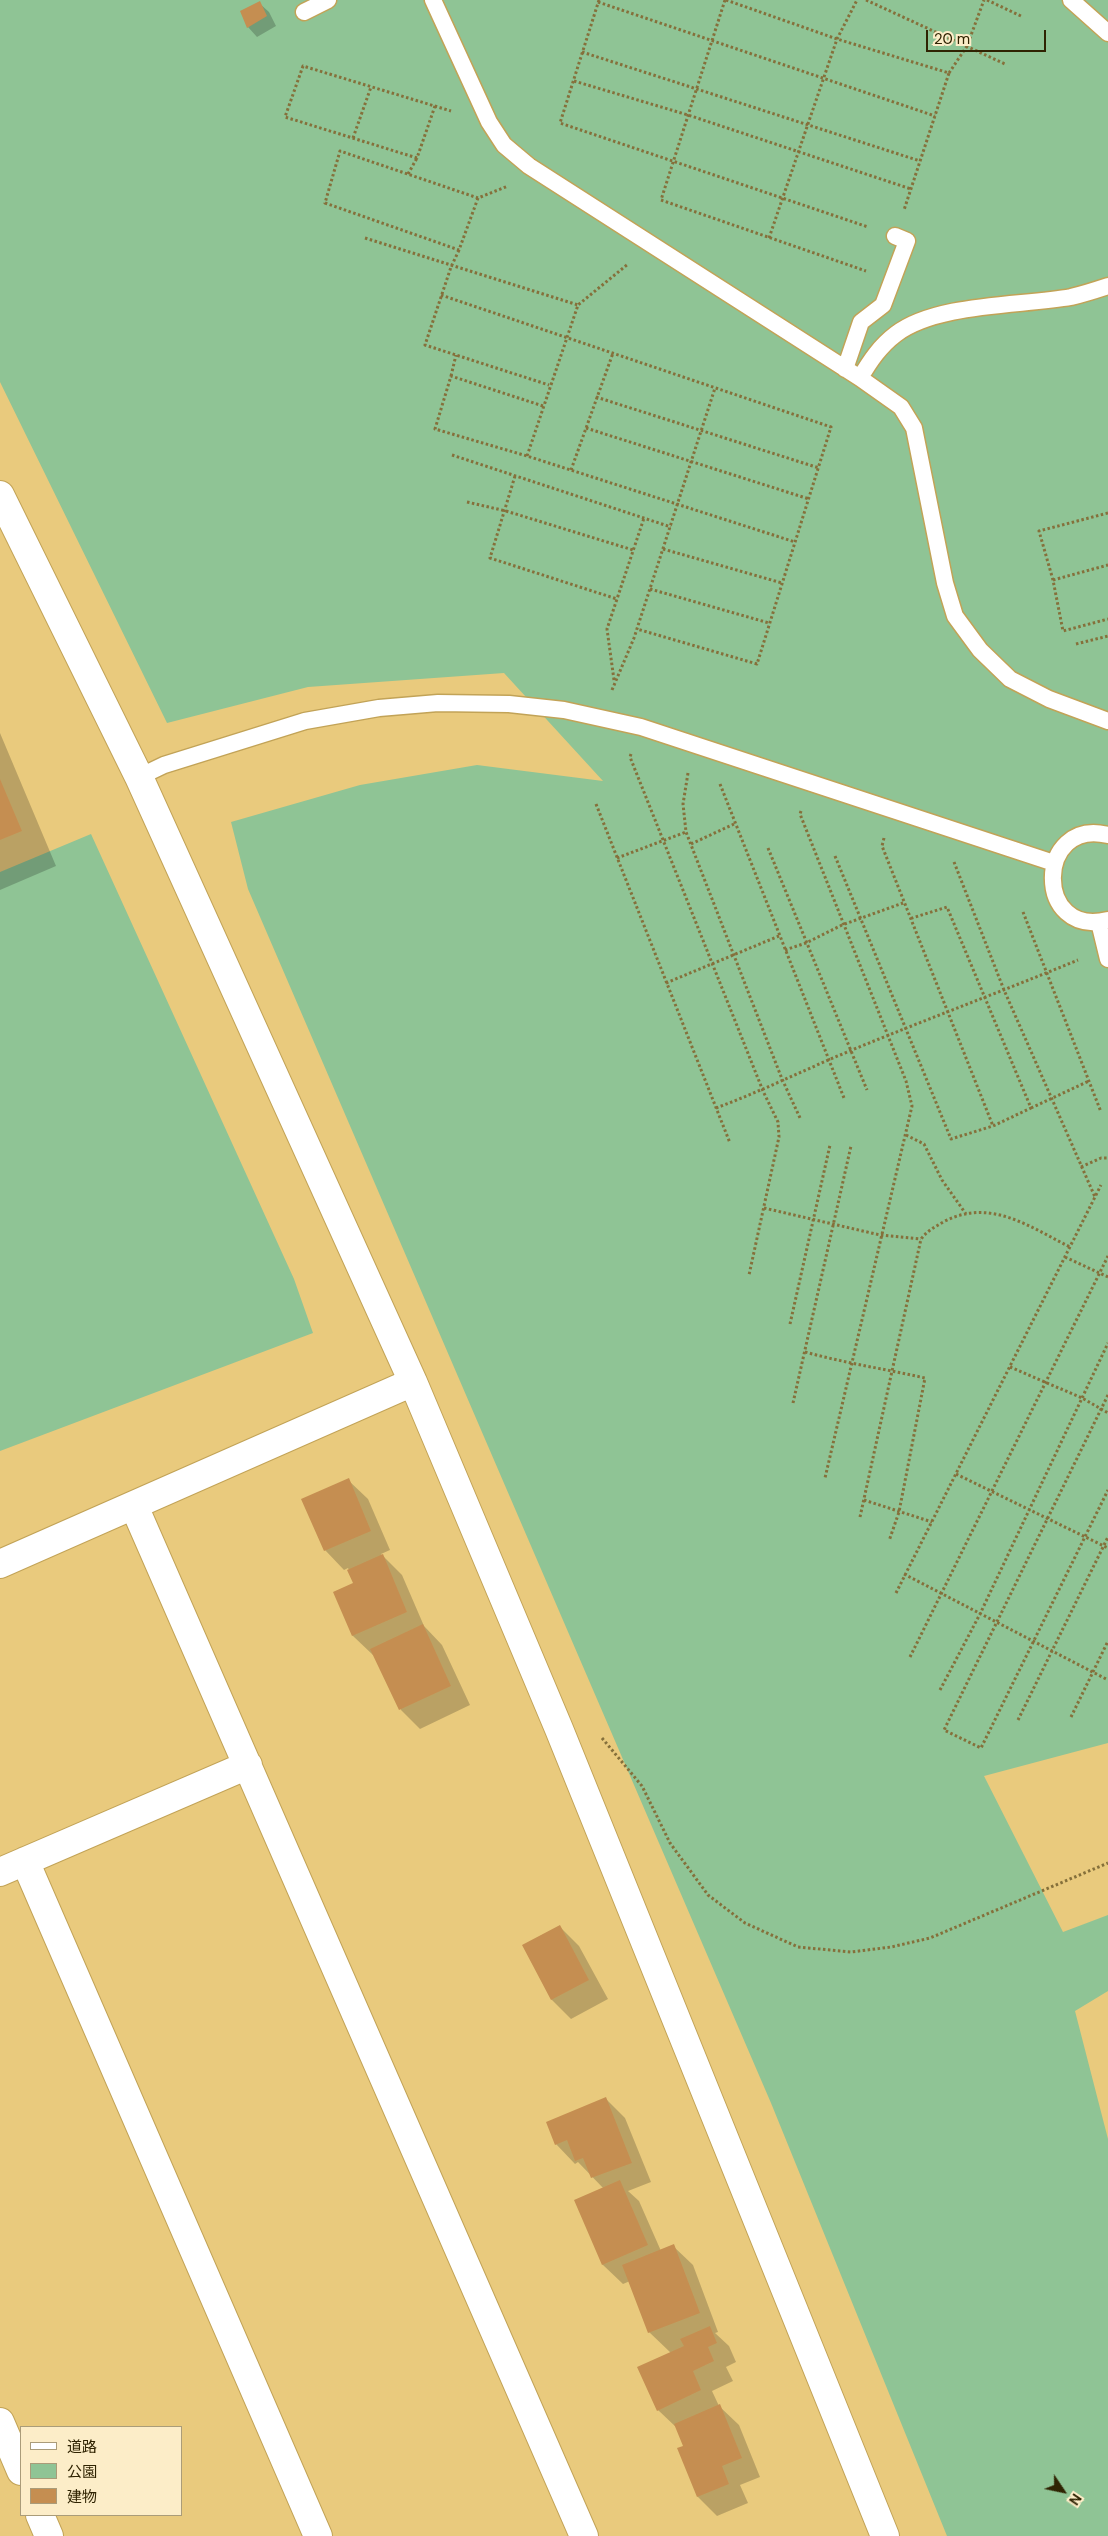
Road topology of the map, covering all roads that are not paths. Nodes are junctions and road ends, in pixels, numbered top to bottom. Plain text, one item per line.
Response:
1 (328, 0) edge
2 (434, 0) edge
3 (1071, 0) edge
4 (304, 12) dead end
5 (1108, 33) edge
6 (895, 236) road end
7 (1108, 286) edge
8 (845, 369) junction
9 (860, 378) junction
10 (0, 495) edge
11 (1108, 720) edge
12 (138, 777) junction
13 (1108, 836) edge
14 (1054, 863) junction
15 (1104, 921) edge
16 (1108, 959) edge
17 (413, 1382) junction
18 (134, 1506) junction
19 (0, 1564) edge
20 (248, 1765) junction
21 (25, 1861) junction
22 (0, 1872) edge
23 (0, 2422) edge
24 (20, 2469) edge
25 (40, 2516) edge
26 (49, 2536) edge
27 (318, 2536) edge
28 (584, 2536) edge
29 (885, 2536) edge

1 - 4 lane
2 - 8 lane
3 - 5 lane
6 - 8 lane
7 - 9 lane
8 - 9 lane
9 - 11 lane
10 - 12 street
12 - 14 lane
12 - 17 street
13 - 14 lane
14 - 15 lane
15 - 16 lane
17 - 18 street
17 - 29 street
18 - 19 street
18 - 20 street
20 - 21 street
20 - 28 street
21 - 22 street
21 - 27 street
23 - 24 street
25 - 26 street

